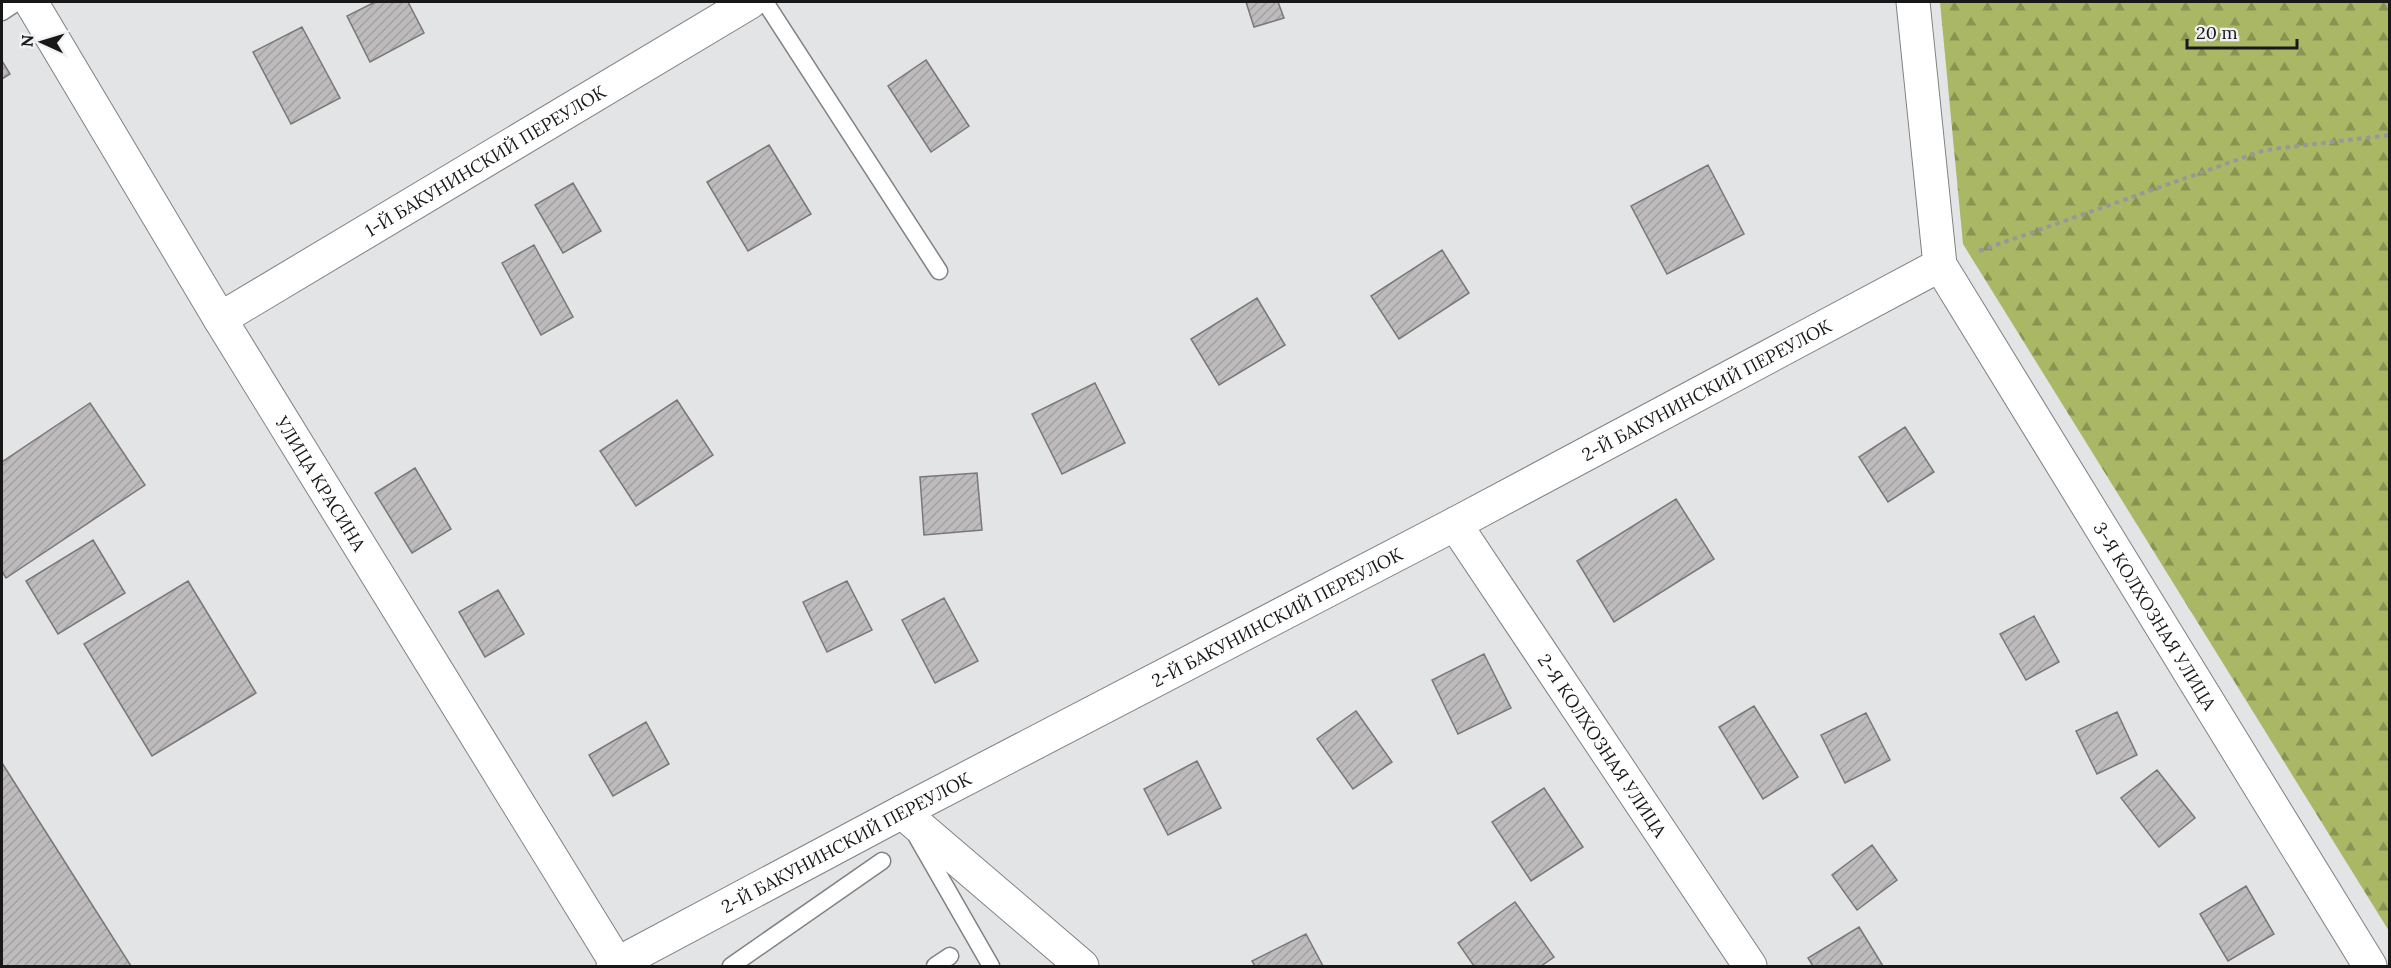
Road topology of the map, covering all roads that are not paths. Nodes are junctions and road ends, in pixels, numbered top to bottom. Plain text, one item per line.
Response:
1 (17, 2) edge
2 (31, 2) edge
3 (750, 2) edge
4 (765, 2) edge
5 (1914, 2) edge
6 (2, 12) edge
7 (1940, 265) junction
8 (939, 271) dead end
9 (220, 319) junction
10 (1455, 524) junction
11 (902, 812) junction
12 (882, 861) dead end
13 (950, 956) dead end
14 (615, 965) edge
15 (731, 966) edge
16 (935, 966) edge
17 (991, 966) edge
18 (1082, 966) edge
19 (1750, 966) edge
20 (2370, 966) edge

1 - 6 lane
2 - 9 street, УЛИЦА КРАСИНА
3 - 9 street, 1-Й БАКУНИНСКИЙ ПЕРЕУЛОК
4 - 8 lane
5 - 7 street
7 - 10 street, 2-Й БАКУНИНСКИЙ ПЕРЕУЛОК
7 - 20 street, 3-Я КОЛХОЗНАЯ УЛИЦА
9 - 14 street, УЛИЦА КРАСИНА
10 - 11 street, 2-Й БАКУНИНСКИЙ ПЕРЕУЛОК
10 - 19 street, 2-Я КОЛХОЗНАЯ УЛИЦА
11 - 14 street, 2-Й БАКУНИНСКИЙ ПЕРЕУЛОК
11 - 17 lane
11 - 18 street
12 - 15 lane
13 - 16 lane

